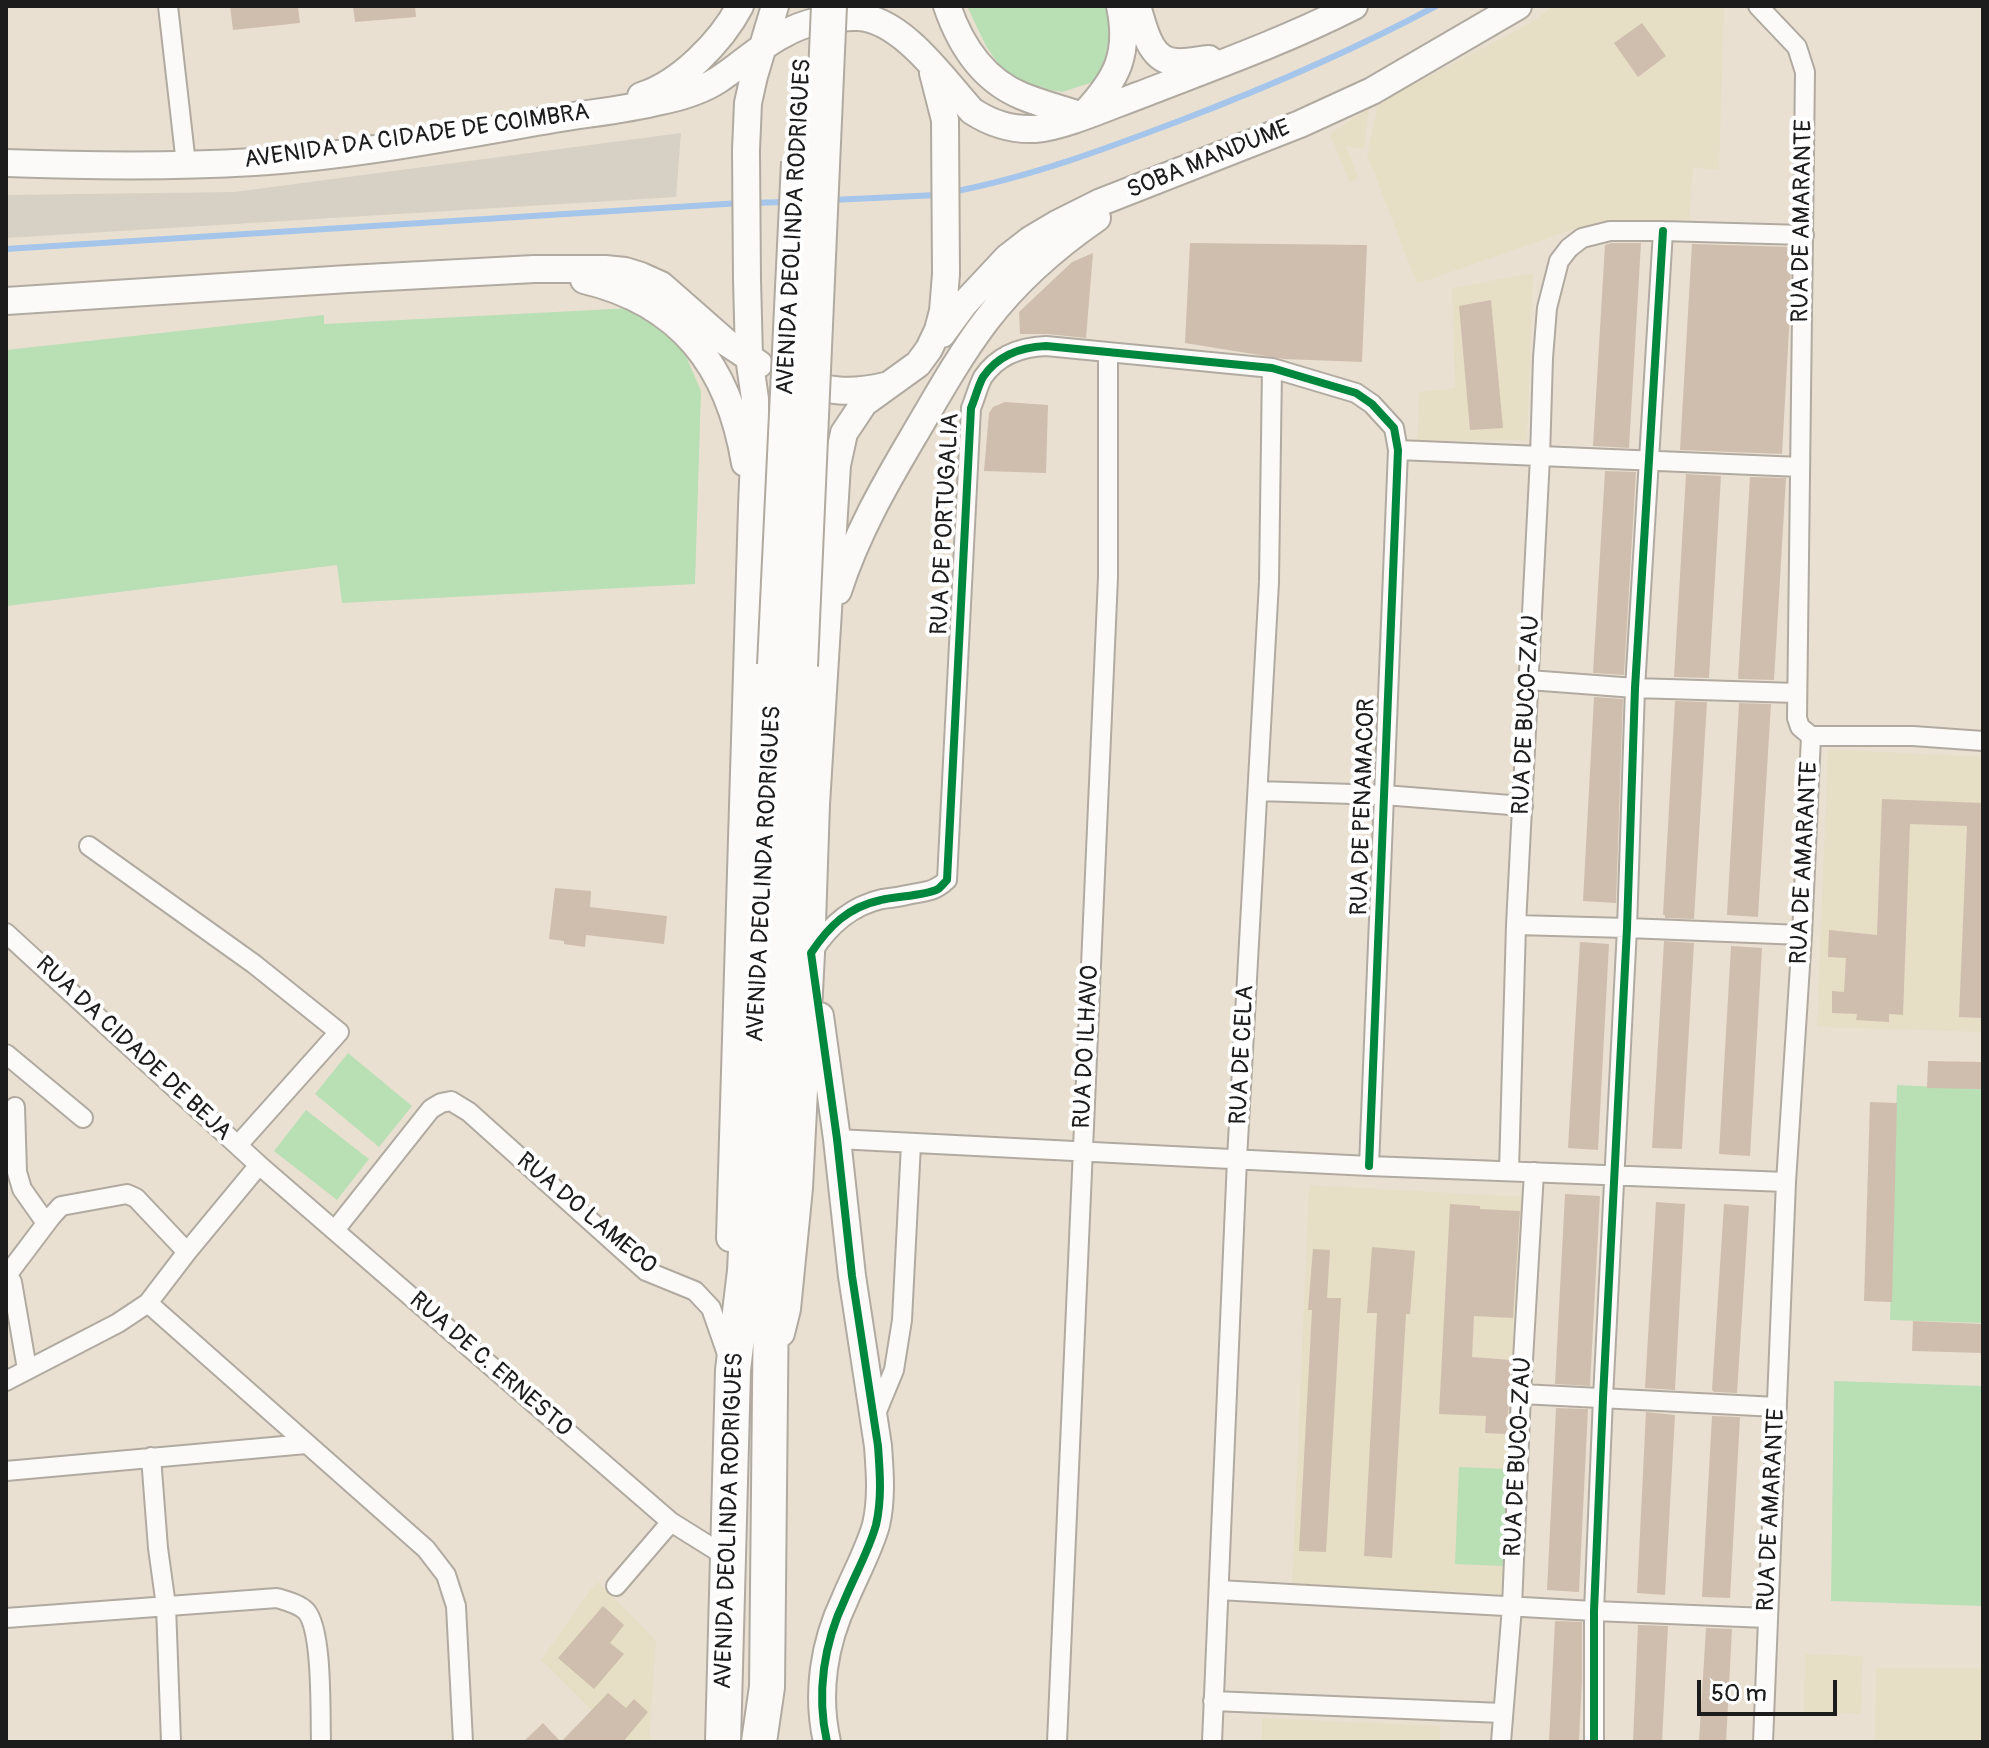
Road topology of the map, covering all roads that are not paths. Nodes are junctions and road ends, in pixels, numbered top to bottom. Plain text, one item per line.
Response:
1 (168, 6) edge
2 (740, 6) edge
3 (775, 6) edge
4 (805, 6) edge
5 (829, 6) edge
6 (891, 6) edge
7 (947, 6) edge
8 (1120, 6) edge
9 (1137, 6) edge
10 (1354, 6) edge
11 (1518, 6) edge
12 (1758, 6) edge
13 (764, 47) junction
14 (1237, 57) junction
15 (929, 63) junction
16 (1082, 116) junction
17 (556, 119) junction
18 (6, 163) edge
19 (186, 164) junction
20 (1157, 181) junction
21 (1663, 231) junction
22 (1804, 235) junction
23 (534, 269) junction
24 (6, 301) edge
25 (929, 349) junction
26 (1108, 353) junction
27 (749, 357) junction
28 (1272, 368) junction
29 (888, 385) junction
30 (1398, 450) junction
31 (1540, 457) junction
32 (1647, 461) junction
33 (1800, 467) junction
34 (752, 507) junction
35 (800, 668) junction
36 (1529, 680) junction
37 (1635, 688) junction
38 (1797, 693) junction
39 (1811, 736) junction
40 (1983, 741) edge
41 (1258, 791) junction
42 (1384, 795) junction
43 (1523, 806) junction
44 (89, 846) dead end
45 (1516, 925) junction
46 (1627, 928) junction
47 (6, 933) edge
48 (1802, 935) junction
49 (811, 953) junction
50 (6, 1054) edge
51 (15, 1107) dead end
52 (83, 1118) dead end
53 (837, 1139) junction
54 (911, 1144) junction
55 (238, 1145) junction
56 (1082, 1152) junction
57 (1237, 1159) junction
58 (259, 1165) junction
59 (1369, 1166) junction
60 (1509, 1171) junction
61 (1534, 1172) junction
62 (1615, 1175) junction
63 (1786, 1182) junction
64 (46, 1223) junction
65 (335, 1230) junction
66 (187, 1252) junction
67 (7, 1273) edge
68 (148, 1303) junction
69 (27, 1369) junction
70 (733, 1370) junction
71 (770, 1375) junction
72 (6, 1381) edge
73 (1521, 1394) junction
74 (1603, 1398) junction
75 (1777, 1407) junction
76 (874, 1418) junction
77 (306, 1444) junction
78 (151, 1457) junction
79 (6, 1471) edge
80 (671, 1522) junction
81 (727, 1557) junction
82 (616, 1586) dead end
83 (1219, 1590) junction
84 (166, 1606) junction
85 (1512, 1607) junction
86 (1594, 1611) junction
87 (6, 1618) edge
88 (1767, 1618) junction
89 (1213, 1701) junction
90 (1502, 1713) junction
91 (171, 1742) edge
92 (321, 1742) edge
93 (463, 1742) edge
94 (723, 1742) edge
95 (759, 1742) edge
96 (827, 1742) edge
97 (1057, 1742) edge
98 (1212, 1742) edge
99 (1501, 1742) edge
100 (1594, 1742) edge
101 (1763, 1742) edge

1 - 19 street
2 - 17 main road
3 - 13 main road
4 - 35 highway, AVENIDA DEOLINDA RODRIGUES, bridge
5 - 35 highway, AVENIDA DEOLINDA RODRIGUES, bridge
6 - 15 main road
7 - 16 main road
8 - 16 main road
9 - 14 main road
10 - 14 main road
11 - 20 main road, SOBA MANDUME
12 - 22 street, RUA DE AMARANTE
13 - 15 main road, AVENIDA DA CIDADE DE COIMBRA
13 - 17 main road, AVENIDA DA CIDADE DE COIMBRA
13 - 27 main road
14 - 16 main road
15 - 16 main road
15 - 25 main road
17 - 19 main road, AVENIDA DA CIDADE DE COIMBRA
18 - 19 main road, AVENIDA DA CIDADE DE COIMBRA
20 - 25 main road, SOBA MANDUME
20 - 35 main road
21 - 22 street
21 - 31 street, RUA DE BUCO-ZAU
21 - 32 street
22 - 33 street, RUA DE AMARANTE
23 - 24 main road
23 - 27 main road
23 - 34 main road
25 - 29 main road, SOBA MANDUME
26 - 28 street, RUA DE PORTUGALIA
26 - 49 street, RUA DE PORTUGALIA
26 - 56 street, RUA DO ILHAVO
27 - 29 main road
27 - 34 main road
28 - 30 street, RUA DE PORTUGALIA
28 - 41 street, RUA DE CELA
29 - 35 main road, SOBA MANDUME
30 - 31 street
30 - 42 street, RUA DE PENAMACOR
31 - 32 street
31 - 36 street, RUA DE BUCO-ZAU
32 - 33 street
32 - 37 street
33 - 38 street, RUA DE AMARANTE
34 - 70 main road
35 - 49 main road
35 - 70 highway, AVENIDA DEOLINDA RODRIGUES
35 - 71 highway, AVENIDA DEOLINDA RODRIGUES
36 - 37 street
36 - 43 street, RUA DE BUCO-ZAU
37 - 38 street
37 - 46 street
38 - 39 street, RUA DE AMARANTE
39 - 40 street
39 - 48 street, RUA DE AMARANTE
41 - 42 street
41 - 57 street, RUA DE CELA
42 - 43 street
42 - 59 street, RUA DE PENAMACOR
43 - 45 street, RUA DE BUCO-ZAU
44 - 55 street
45 - 46 street
45 - 60 street, RUA DE BUCO-ZAU
46 - 48 street
46 - 62 street
47 - 55 street, RUA DA CIDADE DE BEJA
48 - 63 street, RUA DE AMARANTE
49 - 53 main road
49 - 71 main road
50 - 52 street
51 - 64 street
53 - 54 street
53 - 76 main road
54 - 56 street
54 - 76 street
55 - 58 street, RUA DA CIDADE DE BEJA
56 - 57 street
56 - 97 street, RUA DO ILHAVO
57 - 59 street
57 - 83 street, RUA DE CELA
58 - 65 street, RUA DE C. ERNESTO
58 - 66 street
59 - 60 street
60 - 61 street
61 - 62 street
61 - 73 street, RUA DE BUCO-ZAU
62 - 63 street
62 - 74 street
63 - 75 street, RUA DE AMARANTE
64 - 66 street
64 - 67 street
65 - 70 street, RUA DO LAMECO
65 - 80 street, RUA DE C. ERNESTO
66 - 68 street
67 - 69 street
68 - 69 street
68 - 77 street
69 - 72 street
70 - 81 highway, AVENIDA DEOLINDA RODRIGUES
71 - 95 highway, AVENIDA DEOLINDA RODRIGUES
73 - 74 street
73 - 85 street, RUA DE BUCO-ZAU
74 - 75 street
74 - 86 street
75 - 88 street, RUA DE AMARANTE
76 - 96 main road
77 - 78 street
77 - 93 street
78 - 79 street
78 - 84 street
80 - 81 street, RUA DE C. ERNESTO
80 - 82 street
81 - 94 highway, AVENIDA DEOLINDA RODRIGUES
83 - 85 street
83 - 89 street, RUA DE CELA
84 - 87 street
84 - 91 street
84 - 92 street
85 - 86 street
85 - 90 street, RUA DE BUCO-ZAU
86 - 88 street
86 - 100 street
88 - 101 street, RUA DE AMARANTE
89 - 90 street
89 - 98 street, RUA DE CELA
90 - 99 street, RUA DE BUCO-ZAU

